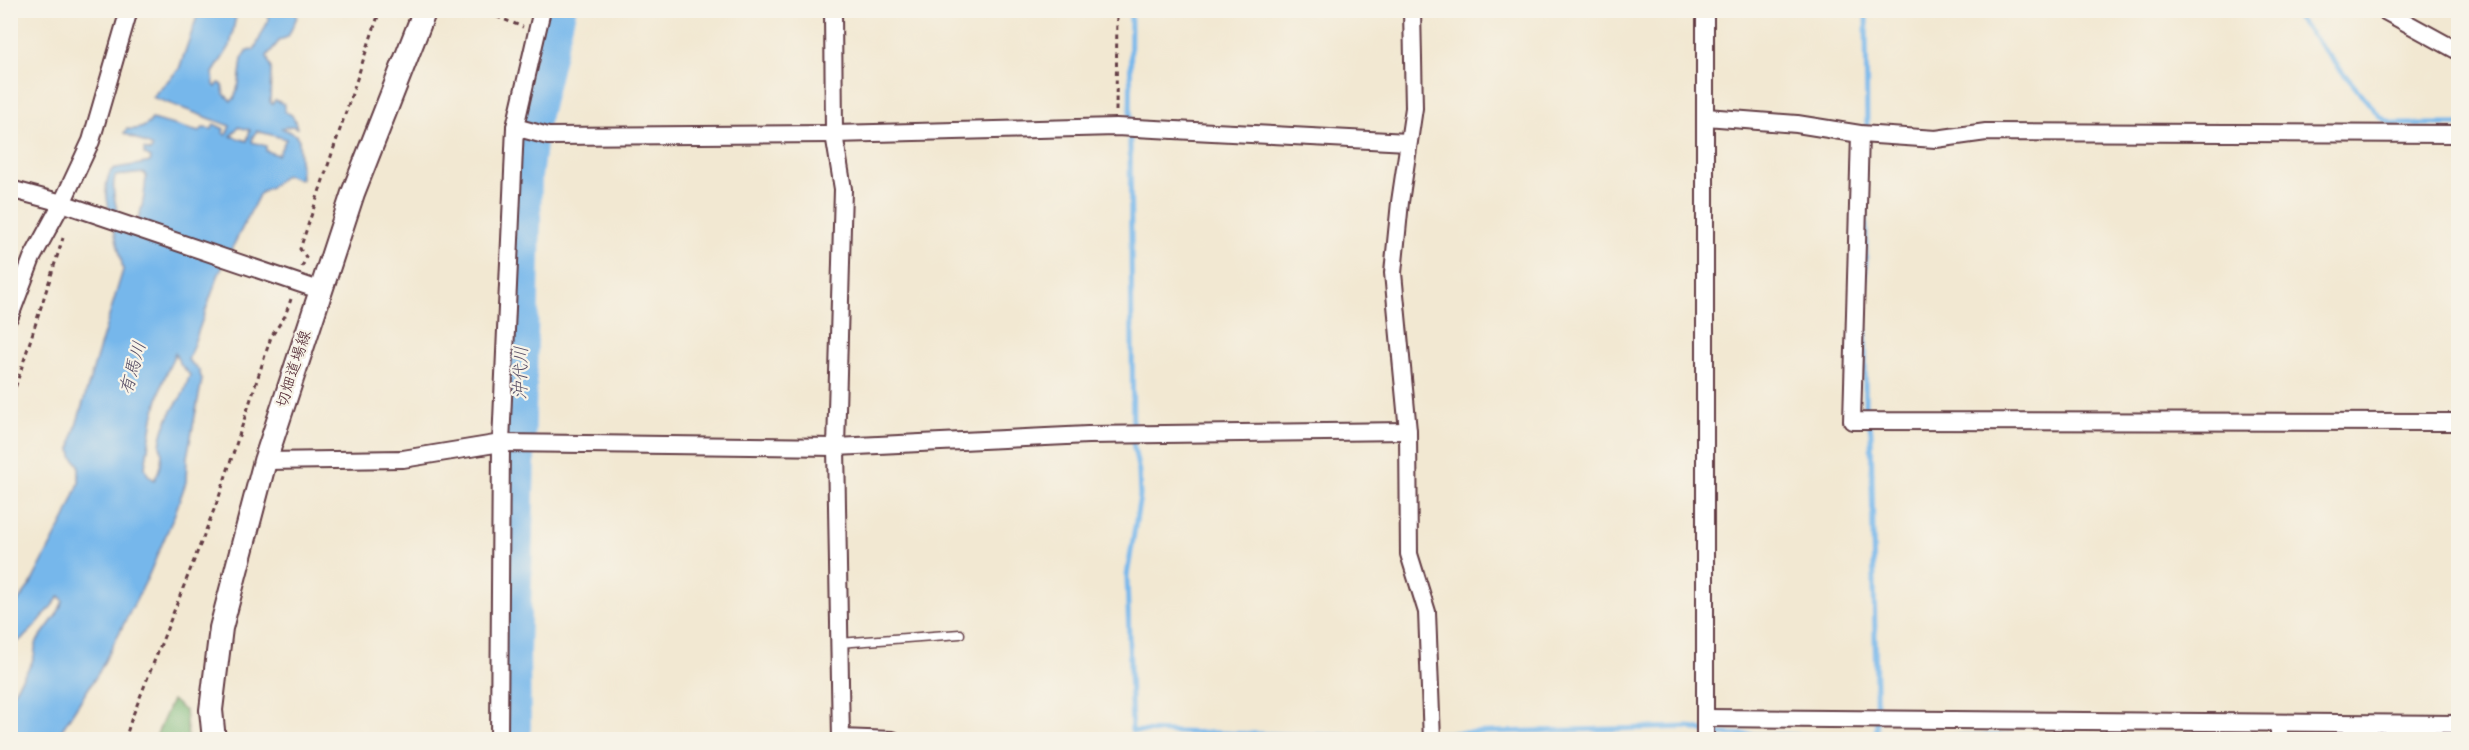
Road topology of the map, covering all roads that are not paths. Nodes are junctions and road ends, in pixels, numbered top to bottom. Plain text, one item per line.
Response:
1 (129, 10) edge
2 (425, 10) edge
3 (542, 10) edge
4 (833, 10) edge
5 (1412, 10) edge
6 (1705, 10) edge
7 (2383, 10) edge
8 (2458, 51) edge
9 (1706, 117) junction
10 (515, 127) junction
11 (834, 134) junction
12 (1860, 134) junction
13 (2458, 134) edge
14 (1408, 142) junction
15 (10, 189) edge
16 (62, 203) junction
17 (319, 290) junction
18 (10, 316) edge
19 (2458, 422) edge
20 (1408, 431) junction
21 (501, 444) junction
22 (836, 447) junction
23 (265, 461) junction
24 (960, 634) dead end
25 (839, 643) junction
26 (1705, 718) junction
27 (2458, 724) edge
28 (2279, 732) edge
29 (841, 739) edge
30 (1705, 739) edge
31 (214, 740) edge
32 (499, 740) edge
33 (892, 740) edge
34 (1432, 740) edge
35 (1700, 740) edge

1 - 16 street
2 - 17 main road, 切畑道場線
3 - 10 street
4 - 11 street
5 - 14 street
6 - 9 street
7 - 8 street
9 - 12 street
9 - 26 street
10 - 11 street
10 - 21 street
11 - 14 street
11 - 22 street
12 - 13 street
12 - 19 street
14 - 20 street
15 - 16 street
16 - 17 street
16 - 18 street
17 - 23 main road, 切畑道場線
20 - 22 street
20 - 34 street
21 - 22 street
21 - 23 street
21 - 32 street
22 - 25 street
23 - 31 main road, 切畑道場線
24 - 25 lane
25 - 29 street
26 - 28 street
26 - 30 street
27 - 28 street
29 - 33 street
30 - 35 street

